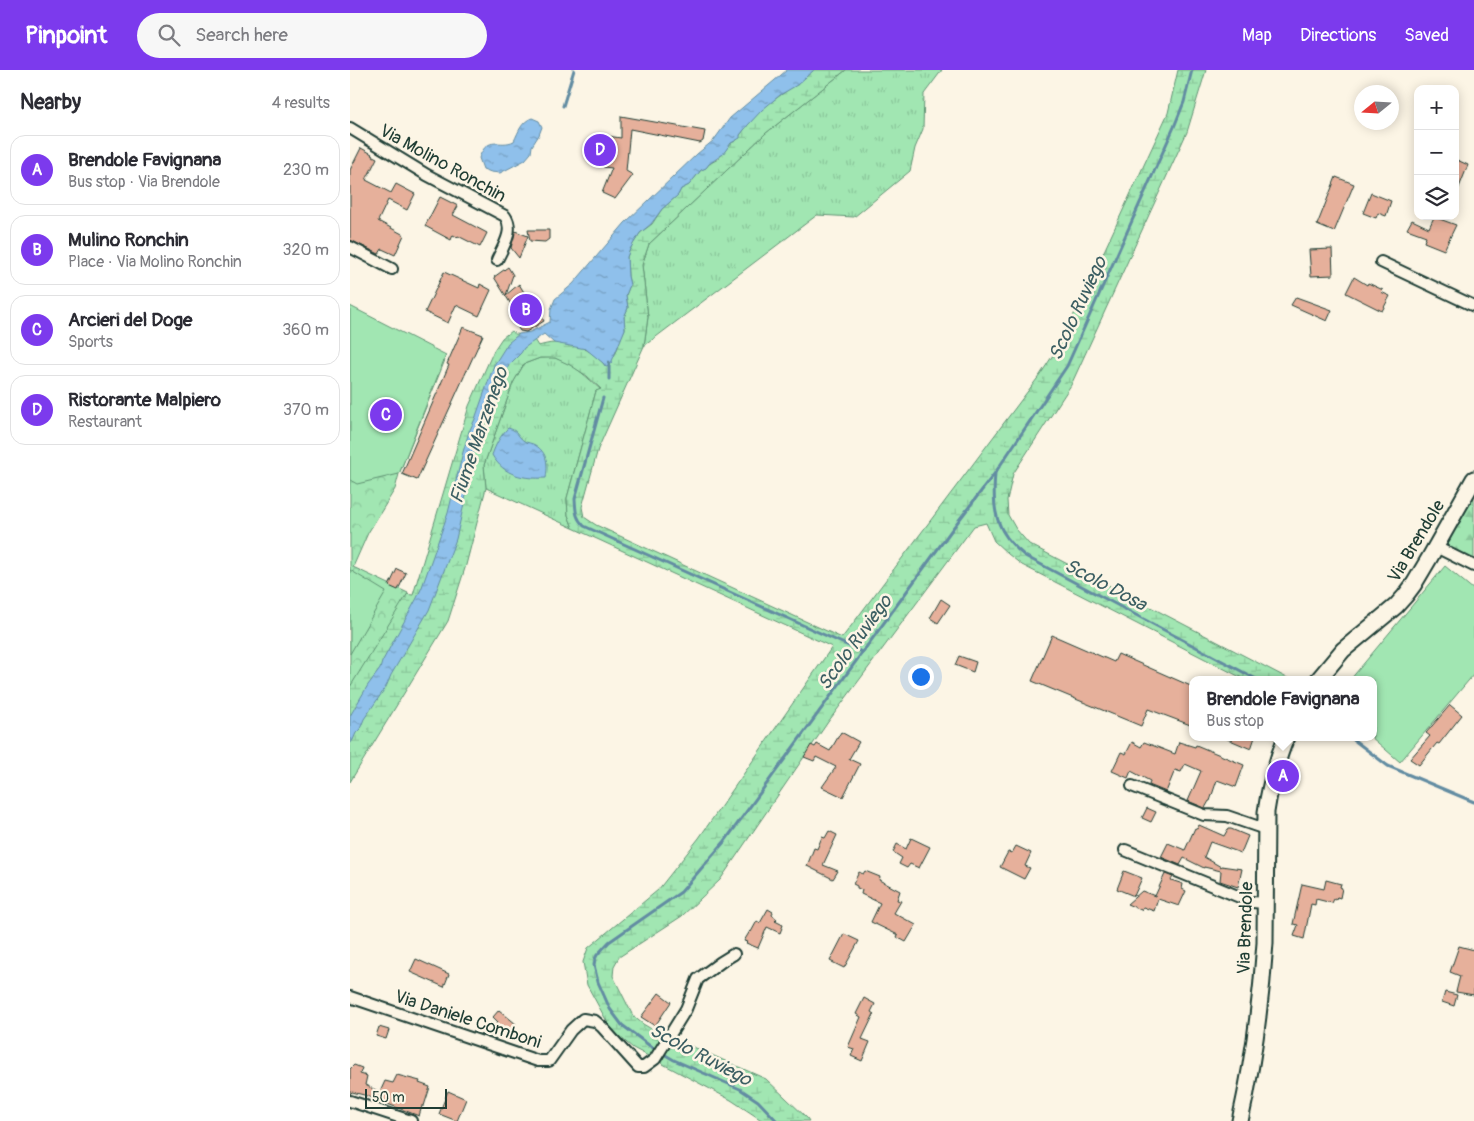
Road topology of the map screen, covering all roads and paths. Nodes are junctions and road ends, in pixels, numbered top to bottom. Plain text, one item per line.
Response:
1 (350, 128) edge
2 (350, 247) edge
3 (497, 260) dead end
4 (1381, 262) dead end
5 (392, 270) dead end
6 (1474, 306) edge
7 (1474, 479) edge
8 (1436, 547) junction
9 (1474, 566) edge
10 (1321, 676) edge
11 (1284, 741) edge
12 (1132, 786) dead end
13 (1265, 829) junction
14 (1125, 850) dead end
15 (1265, 903) junction
16 (734, 954) dead end
17 (350, 998) edge
18 (350, 1101) edge
19 (411, 1121) edge
20 (1240, 1121) edge

1 - 3 street, Via Molino Ronchin
2 - 5 street
4 - 6 street
7 - 8 street, Via Brendole
8 - 9 street
8 - 10 street, Via Brendole
11 - 13 street, Via Brendole
12 - 13 street
13 - 15 street, Via Brendole
14 - 15 street
15 - 20 street, Via Brendole
16 - 17 street, Via Daniele Comboni
18 - 19 street

